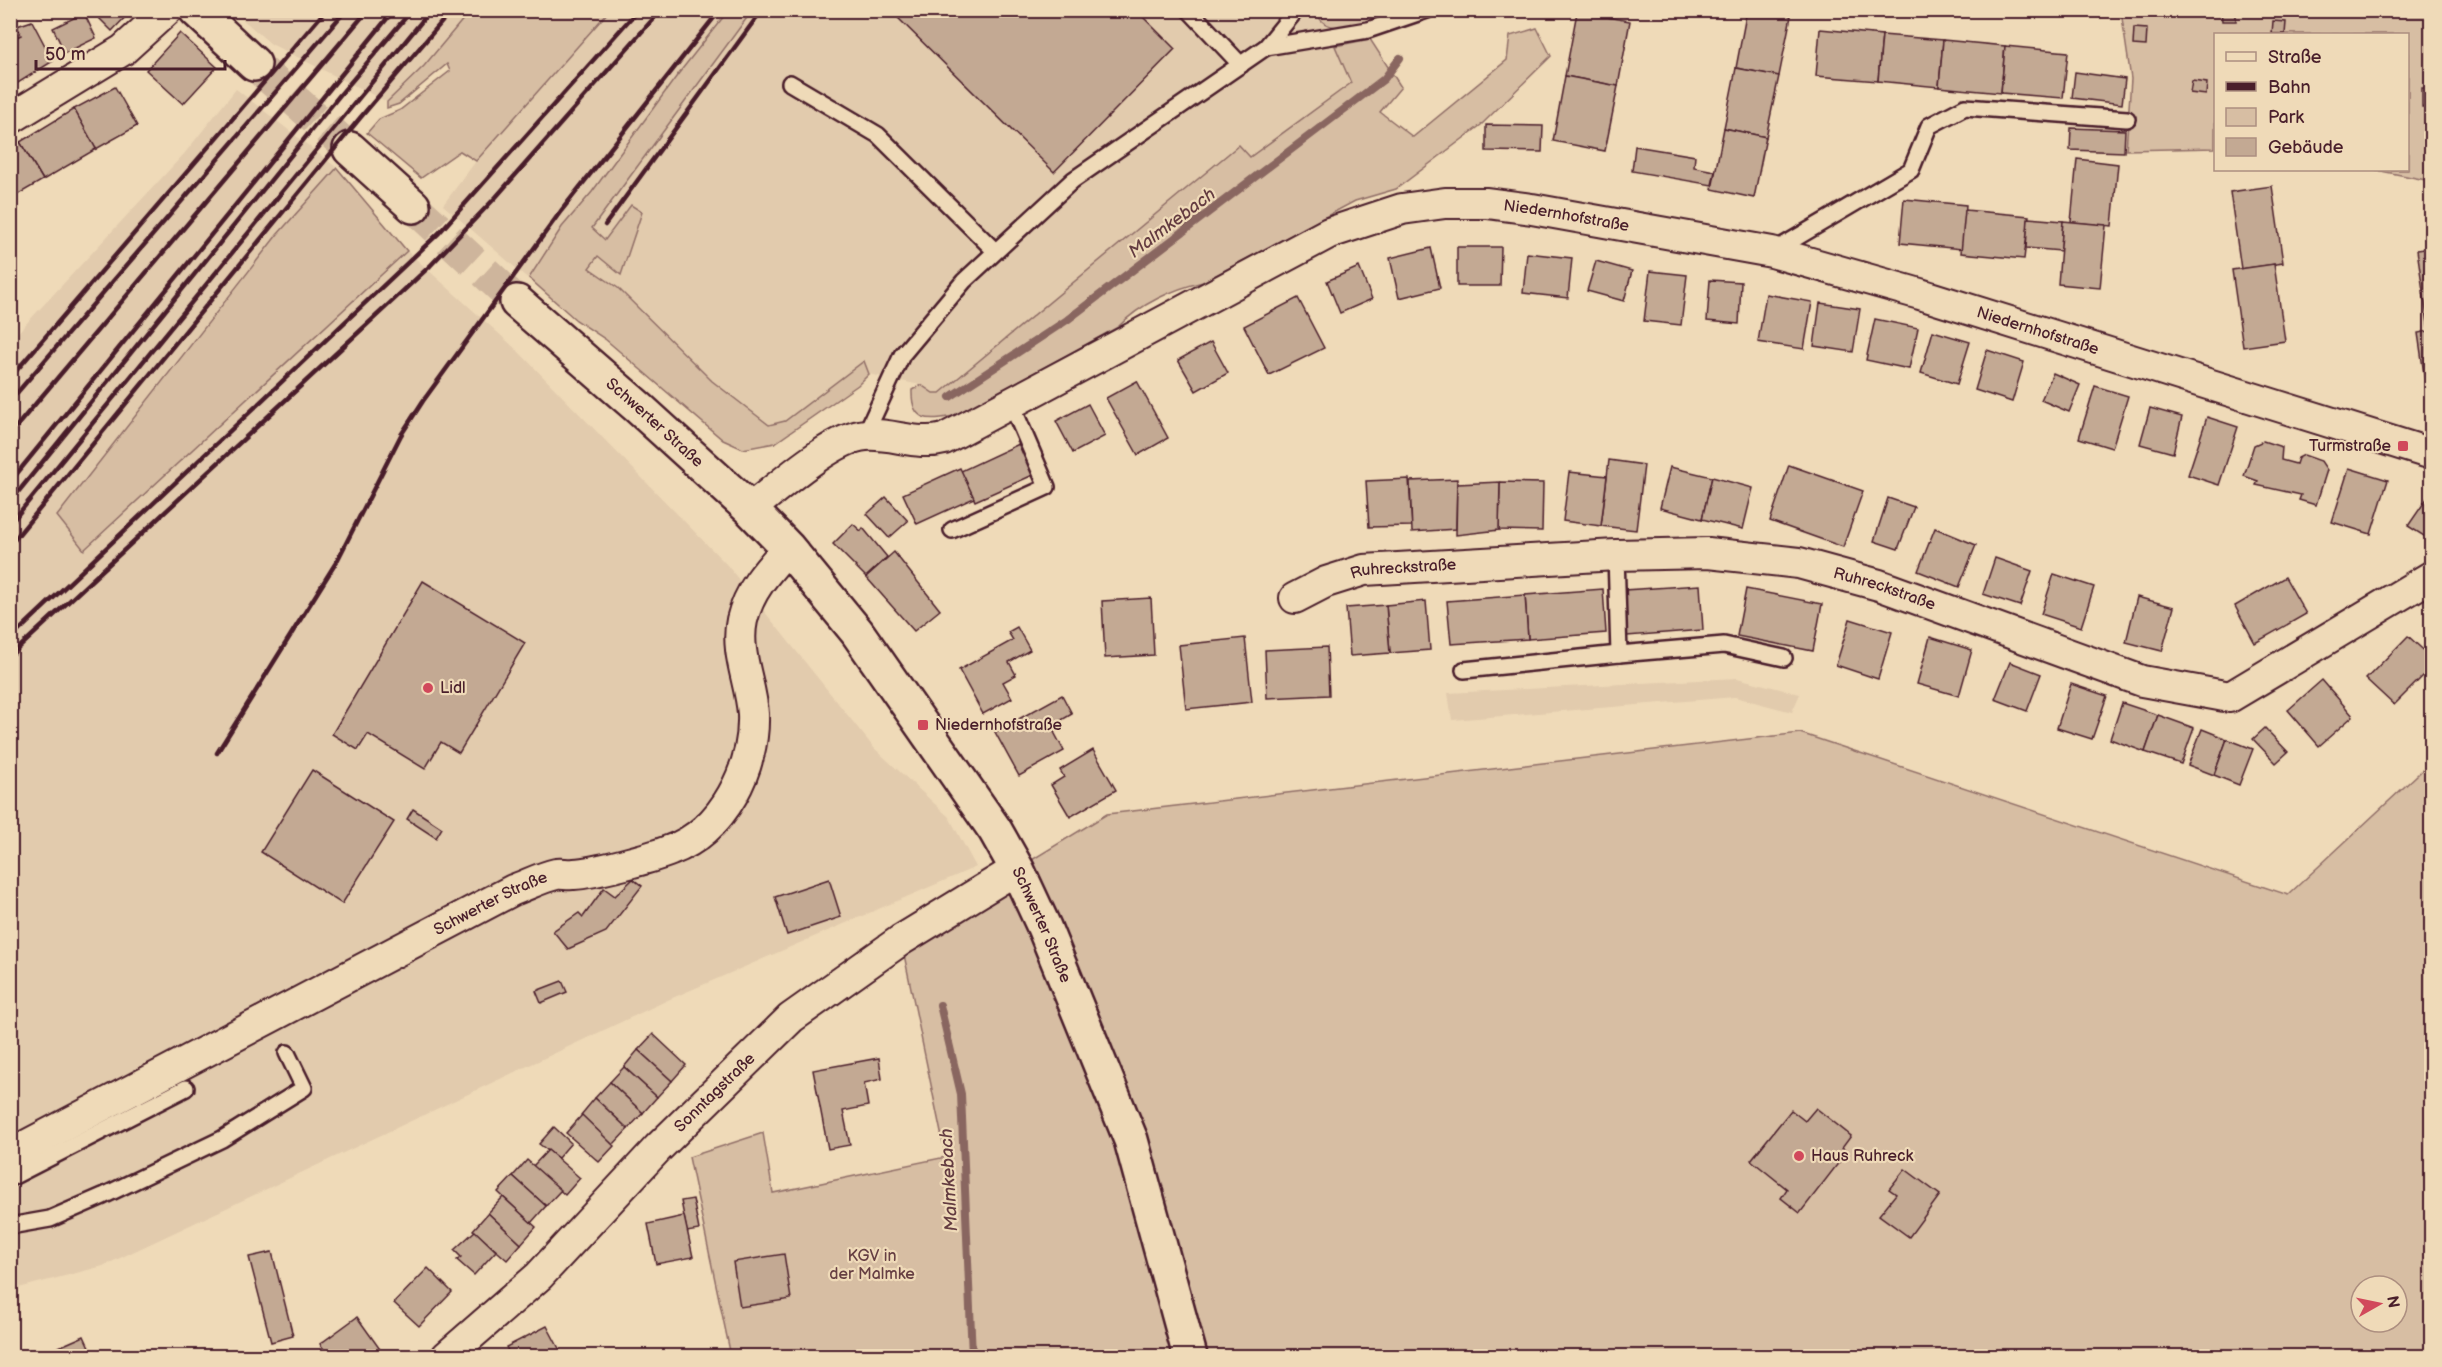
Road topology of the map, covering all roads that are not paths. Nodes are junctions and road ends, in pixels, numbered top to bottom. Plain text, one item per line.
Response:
1 (166, 10) edge
2 (196, 10) edge
3 (1189, 10) edge
4 (1296, 10) edge
5 (1427, 10) edge
6 (1266, 47) junction
7 (254, 64) tunnel mouth
8 (1242, 65) junction
9 (790, 83) dead end
10 (10, 119) edge
11 (2127, 119) dead end
12 (350, 149) tunnel mouth
13 (413, 206) tunnel mouth
14 (995, 251) junction
15 (1772, 252) junction
16 (517, 302) tunnel mouth
17 (1011, 403) junction
18 (865, 435) junction
19 (2432, 454) edge
20 (750, 509) junction
21 (952, 530) dead end
22 (788, 548) junction
23 (1616, 555) junction
24 (2432, 576) edge
25 (1295, 598) dead end
26 (1619, 654) junction
27 (1784, 658) dead end
28 (1464, 670) dead end
29 (1017, 868) junction
30 (287, 1053) dead end
31 (186, 1088) dead end
32 (10, 1154) edge
33 (10, 1178) edge
34 (10, 1226) edge
35 (448, 1356) edge
36 (1190, 1356) edge

1 - 10 street
2 - 7 main road
3 - 8 lane
4 - 6 lane
5 - 6 lane
6 - 8 lane
8 - 14 lane
9 - 14 lane
11 - 15 lane
12 - 13 main road
14 - 18 lane
15 - 17 street, Niedernhofstraße
15 - 19 street, Niedernhofstraße
16 - 20 main road, Schwerter Straße
17 - 18 street, Niedernhofstraße
17 - 21 lane
18 - 20 street, Niedernhofstraße
20 - 22 main road, Schwerter Straße
22 - 29 main road, Schwerter Straße
22 - 32 street, Schwerter Straße
23 - 24 street, Ruhreckstraße
23 - 25 street, Ruhreckstraße
23 - 26 lane
26 - 27 lane
26 - 28 lane
29 - 35 street, Sonntagstraße
29 - 36 main road, Schwerter Straße
30 - 34 lane
31 - 33 lane

